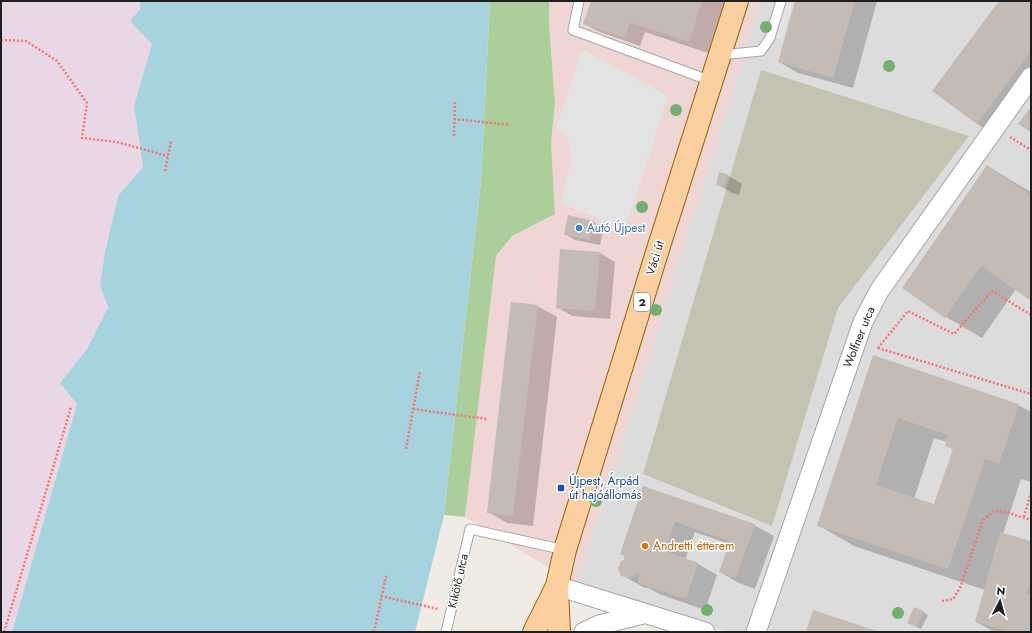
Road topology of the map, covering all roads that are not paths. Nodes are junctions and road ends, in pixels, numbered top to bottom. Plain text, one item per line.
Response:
1 (579, 1) edge
2 (737, 1) edge
3 (781, 1) edge
4 (720, 55) junction
5 (1031, 77) edge
6 (711, 81) junction
7 (565, 550) junction
8 (557, 586) junction
9 (645, 614) junction
10 (595, 630) edge
11 (446, 632) edge
12 (534, 632) edge
13 (559, 632) edge
14 (705, 632) edge
15 (756, 632) edge

1 - 6 lane
2 - 4 main road, Váci út / 2
3 - 4 lane
4 - 6 main road, Váci út / 2
5 - 15 street, Wolfner utca
6 - 7 main road, Váci út / 2
7 - 8 main road, Váci út / 2
7 - 11 lane, Kikötő utca
8 - 9 street
8 - 12 main road, Váci út / 2
8 - 13 main road, Váci út / 2
9 - 10 street
9 - 14 street

